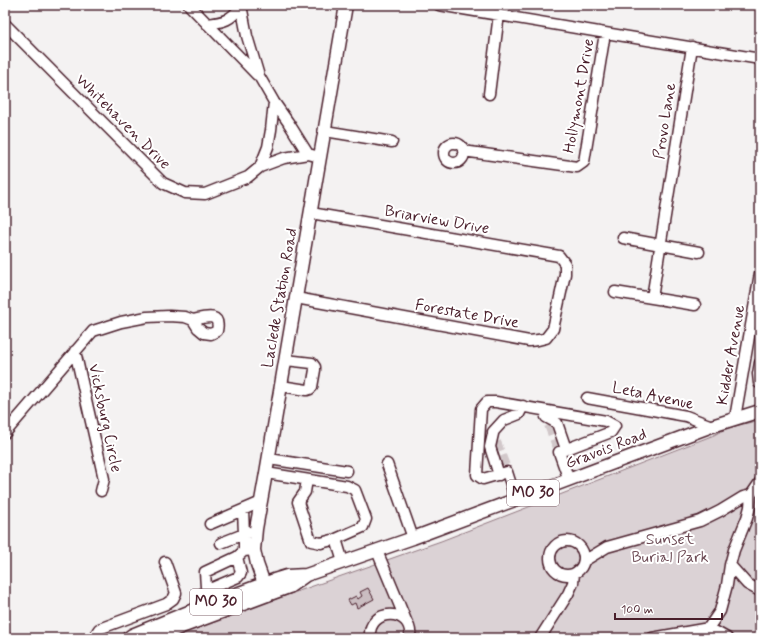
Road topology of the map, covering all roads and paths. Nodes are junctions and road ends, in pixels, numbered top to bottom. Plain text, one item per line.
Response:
1 (189, 5) edge
2 (346, 5) edge
3 (441, 5) edge
4 (241, 6) edge
5 (499, 14) junction
6 (5, 24) edge
7 (207, 24) junction
8 (605, 33) junction
9 (692, 47) junction
10 (760, 59) edge
11 (259, 76) junction
12 (489, 94) dead end
13 (274, 102) junction
14 (325, 132) junction
15 (392, 142) dead end
16 (463, 151) dead end
17 (308, 154) junction
18 (320, 157) junction
19 (260, 166) junction
20 (311, 213) junction
21 (623, 238) dead end
22 (660, 245) junction
23 (699, 252) dead end
24 (559, 256) joint
25 (759, 280) edge
26 (615, 292) dead end
27 (296, 298) junction
28 (652, 298) junction
29 (695, 305) dead end
30 (193, 320) dead end
31 (75, 351) junction
32 (286, 360) junction
33 (760, 363) edge
34 (760, 383) edge
35 (281, 386) junction
36 (586, 398) dead end
37 (523, 406) junction
38 (760, 411) edge
39 (546, 417) junction
40 (735, 418) junction
41 (712, 426) junction
42 (480, 430) junction
43 (5, 433) edge
44 (494, 436) junction
45 (561, 449) junction
46 (269, 459) junction
47 (387, 464) dead end
48 (504, 471) junction
49 (347, 472) dead end
50 (266, 473) junction
51 (307, 480) junction
52 (569, 480) junction
53 (760, 482) edge
54 (101, 491) dead end
55 (751, 495) junction
56 (516, 500) junction
57 (261, 502) junction
58 (243, 510) junction
59 (210, 524) dead end
60 (256, 529) junction
61 (244, 534) junction
62 (413, 538) junction
63 (336, 539) junction
64 (221, 543) dead end
65 (377, 551) junction
66 (245, 553) junction
67 (584, 561) junction
68 (165, 562) dead end
69 (343, 562) junction
70 (257, 564) junction
71 (730, 565) junction
72 (574, 574) junction
73 (212, 588) junction
74 (266, 590) junction
75 (246, 591) junction
76 (760, 591) edge
77 (216, 602) junction
78 (407, 623) junction
79 (709, 628) junction
80 (93, 638) edge
81 (128, 638) edge
82 (152, 638) edge
83 (370, 638) edge
84 (410, 638) edge
85 (540, 638) edge
86 (652, 638) edge
87 (704, 638) edge
88 (727, 638) edge

1 - 7 street
2 - 14 main road, Laclede Station Road
3 - 5 street
4 - 7 street
4 - 11 street
5 - 8 street
5 - 12 street
6 - 19 street, Whitehaven Drive
7 - 11 street
8 - 9 street
8 - 16 street, Hollymont Drive
9 - 10 street
9 - 22 street, Provo Lane
11 - 13 street
13 - 17 street
13 - 19 street, Whitehaven Drive
14 - 15 street
14 - 18 main road, Laclede Station Road
17 - 18 street, Whitehaven Drive
17 - 19 street, Whitehaven Drive
18 - 20 main road, Laclede Station Road
20 - 24 street, Briarview Drive
20 - 27 main road, Laclede Station Road
21 - 22 street
22 - 23 street
22 - 28 street, Provo Lane
24 - 27 street, Forestate Drive
25 - 40 street, Kidder Avenue
26 - 28 street
27 - 32 main road, Laclede Station Road
28 - 29 street
30 - 31 street
31 - 43 street
31 - 54 street, Vicksburg Circle
32 - 35 main road, Laclede Station Road
32 - 35 street
33 - 34 street
35 - 46 main road, Laclede Station Road
36 - 41 street, Leta Avenue
37 - 39 street
37 - 42 street
37 - 44 street
38 - 40 main road, Gravois Road / MO 30
39 - 45 street
39 - 45 street
40 - 41 main road, Gravois Road / MO 30
41 - 52 main road, Gravois Road / MO 30
42 - 44 street
42 - 48 street
44 - 48 street
45 - 52 street
46 - 49 street
46 - 50 main road, Laclede Station Road
47 - 62 street
48 - 56 street
50 - 51 street
50 - 57 main road, Laclede Station Road
51 - 63 street
51 - 63 street
52 - 56 main road, Gravois Road / MO 30
53 - 55 street
55 - 67 street
55 - 71 street
56 - 62 main road, Gravois Road / MO 30
57 - 58 street
57 - 60 main road, Laclede Station Road
58 - 59 street
58 - 61 street
60 - 61 street
60 - 66 main road, Laclede Station Road
61 - 64 street
61 - 66 street
62 - 65 main road, Gravois Road / MO 30
63 - 69 street
65 - 69 main road, Gravois Road / MO 30
65 - 78 street
66 - 70 main road, Laclede Station Road
66 - 73 street
66 - 73 street
67 - 72 street
67 - 72 street
68 - 80 street
69 - 74 main road, Gravois Road / MO 30
70 - 74 main road, Laclede Station Road
70 - 75 main road
71 - 76 street
71 - 79 street
72 - 85 street
73 - 77 street
74 - 75 main road, Gravois Road / MO 30
74 - 82 main road, Gravois Road / MO 30
75 - 77 main road, Gravois Road / MO 30
77 - 81 main road, Gravois Road / MO 30
78 - 83 street
78 - 84 street
79 - 86 street
79 - 87 street
79 - 88 street

